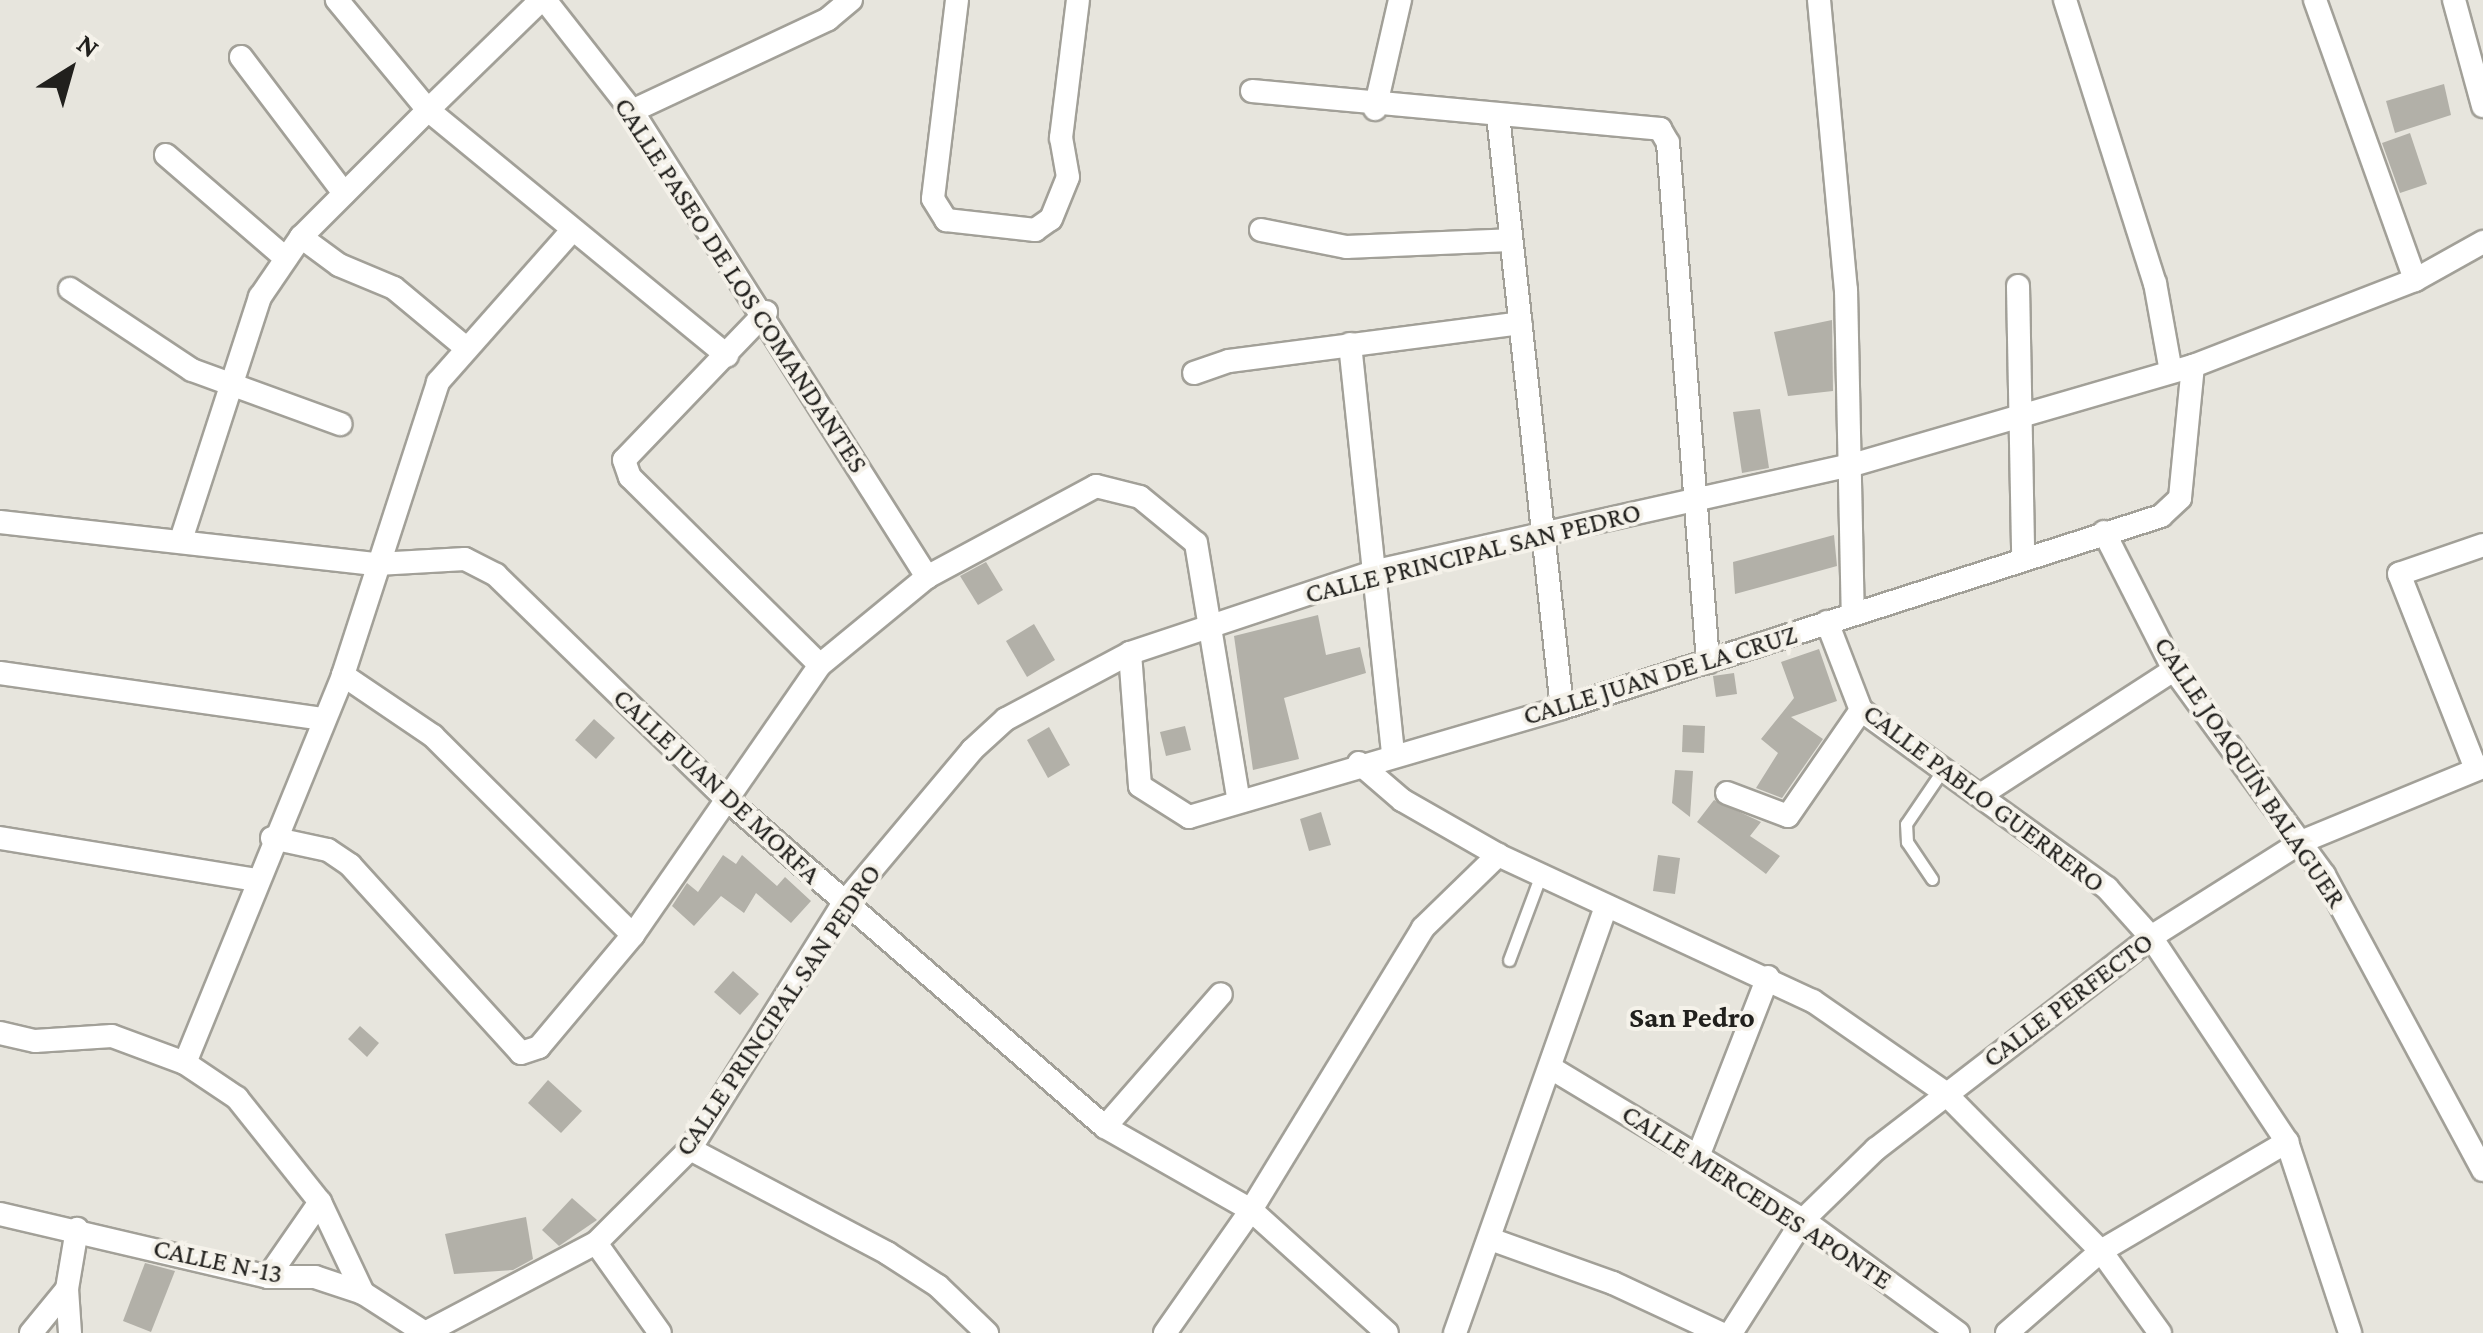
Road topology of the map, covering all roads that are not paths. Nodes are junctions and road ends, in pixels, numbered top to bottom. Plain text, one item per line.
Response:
1 (337, 0) edge
2 (543, 0) edge
3 (851, 0) edge
4 (957, 0) edge
5 (1078, 0) edge
6 (1400, 0) edge
7 (1819, 0) edge
8 (2065, 0) edge
9 (2315, 0) edge
10 (2454, 0) edge
11 (241, 57) dead end
12 (1252, 91) dead end
13 (2483, 106) edge
14 (1376, 109) junction
15 (428, 110) junction
16 (632, 111) junction
17 (1498, 115) junction
18 (166, 155) dead end
19 (344, 193) junction
20 (1261, 230) dead end
21 (570, 233) junction
22 (301, 236) junction
23 (1510, 240) junction
24 (2483, 242) edge
25 (283, 256) junction
26 (2416, 280) junction
27 (2018, 286) dead end
28 (70, 289) dead end
29 (766, 312) junction
30 (1521, 323) junction
31 (1350, 344) junction
32 (466, 348) junction
33 (727, 356) junction
34 (2182, 369) junction
35 (1194, 373) dead end
36 (229, 384) junction
37 (2023, 411) junction
38 (340, 424) dead end
39 (1852, 465) junction
40 (1690, 499) junction
41 (0, 522) edge
42 (2104, 532) junction
43 (1544, 534) junction
44 (180, 540) junction
45 (2483, 546) edge
46 (2023, 556) junction
47 (376, 564) junction
48 (1376, 571) junction
49 (927, 576) junction
50 (1852, 614) junction
51 (1827, 622) junction
52 (1210, 624) junction
53 (1130, 652) junction
54 (1708, 662) junction
55 (820, 665) junction
56 (2174, 670) junction
57 (0, 672) edge
58 (343, 675) junction
59 (1562, 708) junction
60 (1860, 710) junction
61 (324, 719) junction
62 (1393, 754) junction
63 (1359, 763) junction
64 (1944, 768) junction
65 (2480, 768) edge
66 (1727, 793) dead end
67 (1982, 794) junction
68 (724, 797) junction
69 (1238, 797) junction
70 (0, 838) edge
71 (272, 838) junction
72 (2301, 842) junction
73 (1498, 855) junction
74 (1540, 877) junction
75 (1932, 879) dead end
76 (256, 880) junction
77 (843, 904) junction
78 (1605, 910) junction
79 (633, 935) junction
80 (2150, 937) junction
81 (1509, 960) dead end
82 (1768, 977) junction
83 (1221, 994) dead end
84 (0, 1033) edge
85 (185, 1062) junction
86 (1551, 1068) junction
87 (1944, 1092) junction
88 (1106, 1127) junction
89 (2286, 1142) junction
90 (690, 1149) junction
91 (1699, 1154) junction
92 (2483, 1170) edge
93 (320, 1202) junction
94 (1251, 1210) junction
95 (0, 1214) edge
96 (1803, 1220) junction
97 (77, 1229) junction
98 (1493, 1240) junction
99 (596, 1243) junction
100 (2101, 1251) junction
101 (268, 1278) junction
102 (67, 1289) junction
103 (362, 1293) junction
104 (31, 1333) edge
105 (70, 1333) edge
106 (425, 1333) edge
107 (660, 1333) edge
108 (987, 1333) edge
109 (1165, 1333) edge
110 (1388, 1333) edge
111 (1455, 1333) edge
112 (1720, 1333) edge
113 (1731, 1333) edge
114 (1958, 1333) edge
115 (2007, 1333) edge
116 (2160, 1333) edge
117 (2350, 1333) edge

1 - 15 street
2 - 15 street
2 - 16 street, CALLE PASEO DE LOS COMANDANTES
3 - 16 street
4 - 5 street
6 - 14 street
7 - 39 street
8 - 34 street, CALLE JUAN DE LA CRUZ
9 - 26 street
10 - 13 street
11 - 19 street
12 - 14 street
14 - 17 street
15 - 19 street
15 - 21 street
16 - 29 street, CALLE PASEO DE LOS COMANDANTES
17 - 23 street
17 - 40 street
18 - 25 street
19 - 22 street
20 - 23 street
21 - 32 street
21 - 33 street
22 - 25 street
22 - 32 street
23 - 30 street
24 - 26 street, CALLE PRINCIPAL SAN PEDRO
25 - 36 street
26 - 34 street, CALLE PRINCIPAL SAN PEDRO
27 - 37 street
28 - 36 street
29 - 33 street
29 - 49 street, CALLE PASEO DE LOS COMANDANTES
30 - 31 street
30 - 43 street
31 - 35 street
31 - 48 street
32 - 47 street
33 - 55 street
34 - 37 street, CALLE PRINCIPAL SAN PEDRO
34 - 42 street, CALLE JUAN DE LA CRUZ
36 - 38 street
36 - 44 street
37 - 39 street, CALLE PRINCIPAL SAN PEDRO
37 - 46 street
39 - 40 street, CALLE PRINCIPAL SAN PEDRO
39 - 50 street
40 - 43 street, CALLE PRINCIPAL SAN PEDRO
40 - 54 street
41 - 44 street, CALLE JUAN DE MORFA
42 - 46 street, CALLE JUAN DE LA CRUZ
42 - 56 street, CALLE JOAQUÍN BALAGUER
43 - 48 street, CALLE PRINCIPAL SAN PEDRO
43 - 59 street
44 - 47 street, CALLE JUAN DE MORFA
45 - 65 street
46 - 50 street, CALLE JUAN DE LA CRUZ
47 - 58 street
47 - 68 street, CALLE JUAN DE MORFA
48 - 52 street, CALLE PRINCIPAL SAN PEDRO
48 - 62 street
49 - 52 street
49 - 55 street
50 - 51 street, CALLE JUAN DE LA CRUZ
51 - 54 street, CALLE JUAN DE LA CRUZ
51 - 60 street, CALLE PABLO GUERRERO
52 - 53 street, CALLE PRINCIPAL SAN PEDRO
52 - 69 street
53 - 69 street, CALLE JUAN DE LA CRUZ
53 - 77 street, CALLE PRINCIPAL SAN PEDRO
54 - 59 street, CALLE JUAN DE LA CRUZ
55 - 68 street
56 - 67 street
56 - 72 street, CALLE JOAQUÍN BALAGUER
57 - 61 street
58 - 61 street
58 - 79 street
59 - 62 street, CALLE JUAN DE LA CRUZ
60 - 64 street, CALLE PABLO GUERRERO
60 - 66 street
61 - 71 street
62 - 63 street, CALLE JUAN DE LA CRUZ
63 - 69 street, CALLE JUAN DE LA CRUZ
63 - 73 street
64 - 67 street, CALLE PABLO GUERRERO
64 - 75 lane
65 - 72 street, CALLE PERFECTO
67 - 80 street, CALLE PABLO GUERRERO
68 - 77 street, CALLE JUAN DE MORFA
68 - 79 street
70 - 76 street
71 - 76 street
71 - 79 street
72 - 80 street, CALLE PERFECTO
72 - 92 street, CALLE JOAQUÍN BALAGUER
73 - 74 street
73 - 94 street
74 - 78 street
74 - 81 lane
76 - 85 street
77 - 88 street, CALLE JUAN DE MORFA
77 - 90 street, CALLE PRINCIPAL SAN PEDRO
78 - 82 street
78 - 86 street
80 - 87 street, CALLE PERFECTO
80 - 89 street, CALLE PABLO GUERRERO
82 - 87 street
82 - 91 street
83 - 88 street
84 - 85 street
85 - 93 street
86 - 91 street, CALLE MERCEDES APONTE
86 - 98 street
87 - 96 street, CALLE PERFECTO
87 - 100 street
88 - 94 street, CALLE JUAN DE MORFA
89 - 100 street
89 - 117 street, CALLE PABLO GUERRERO
90 - 99 street, CALLE PRINCIPAL SAN PEDRO
90 - 108 street
91 - 96 street, CALLE MERCEDES APONTE
93 - 101 street
93 - 103 street
94 - 109 street
94 - 110 street, CALLE JUAN DE MORFA
95 - 97 street, CALLE N-13
96 - 113 street, CALLE PERFECTO
96 - 114 street, CALLE MERCEDES APONTE
97 - 101 street, CALLE N-13
97 - 102 street
98 - 111 street
98 - 112 street
99 - 106 street, CALLE PRINCIPAL SAN PEDRO
99 - 107 street
100 - 115 street
100 - 116 street
101 - 103 street, CALLE N-13
102 - 104 street
102 - 105 street
103 - 106 street, CALLE N-13

